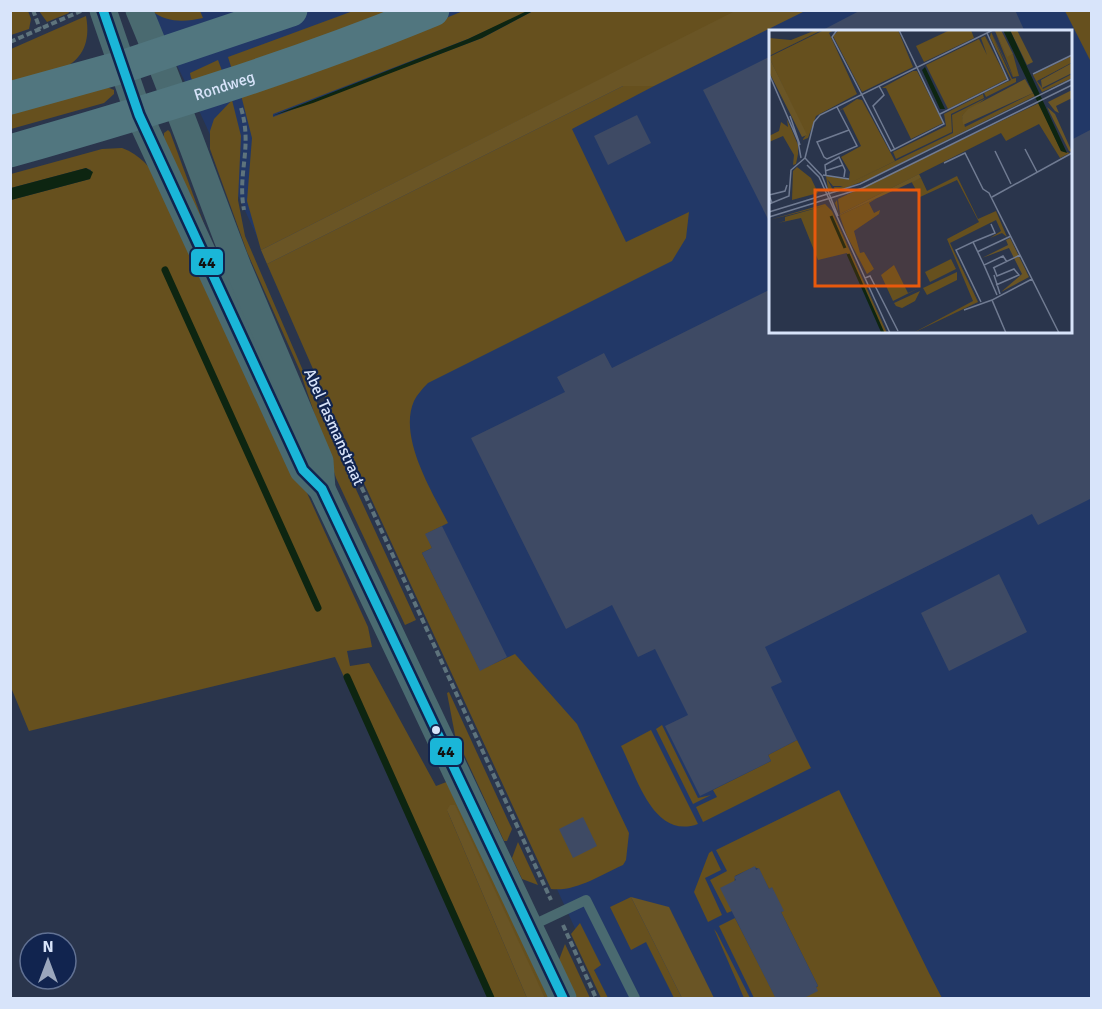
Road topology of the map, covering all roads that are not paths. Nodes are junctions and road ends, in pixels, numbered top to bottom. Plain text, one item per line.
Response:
1 (103, 10) edge
2 (139, 10) edge
3 (291, 10) edge
4 (433, 10) edge
5 (157, 56) junction
6 (122, 67) junction
7 (10, 98) edge
8 (174, 104) junction
9 (139, 115) junction
10 (10, 151) edge
11 (322, 489) junction
12 (530, 927) junction
13 (563, 999) edge
14 (635, 999) edge

1 - 6 street, Abel Tasmanstraat
2 - 5 street, Abel Tasmanstraat
3 - 5 main road
4 - 8 main road, Rondweg
5 - 6 main road
5 - 8 street, Abel Tasmanstraat
6 - 7 main road
6 - 9 street, Abel Tasmanstraat
8 - 9 main road, Rondweg
8 - 11 street, Abel Tasmanstraat
9 - 10 main road, Rondweg
9 - 11 street, Abel Tasmanstraat
11 - 12 street, Abel Tasmanstraat
12 - 13 street, Abel Tasmanstraat
12 - 14 lane

